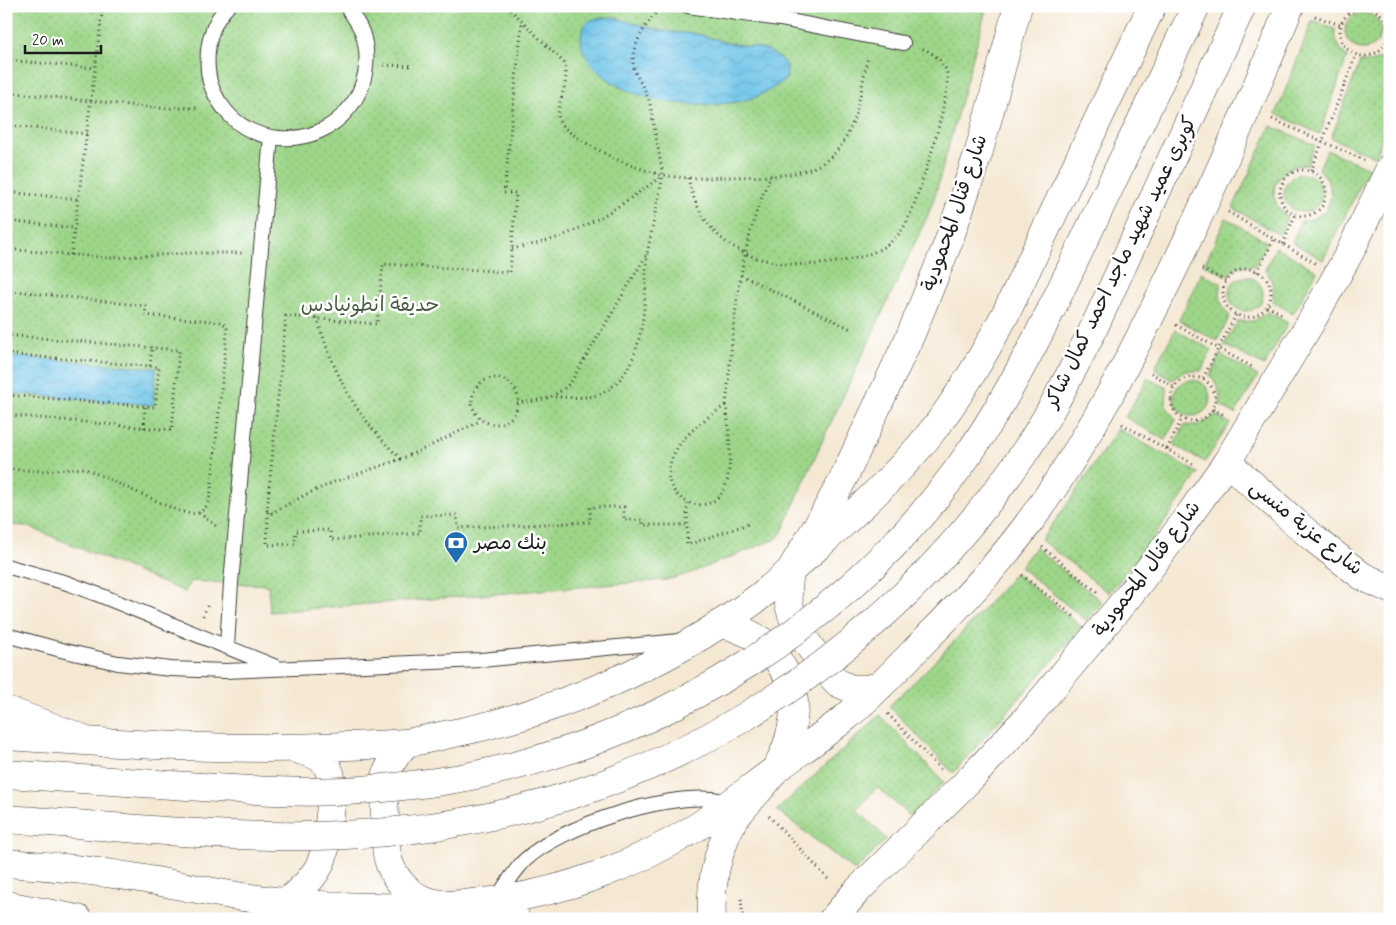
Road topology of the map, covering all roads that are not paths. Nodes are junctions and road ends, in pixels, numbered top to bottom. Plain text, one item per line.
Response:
1 (228, 6) edge
2 (346, 6) edge
3 (688, 6) edge
4 (1018, 6) edge
5 (1152, 6) edge
6 (1196, 6) edge
7 (1242, 6) edge
8 (1301, 11) edge
9 (903, 43) road end
10 (271, 137) junction
11 (1379, 158) edge
12 (1227, 462) junction
13 (6, 566) edge
14 (790, 571) junction
15 (1390, 589) edge
16 (721, 624) junction
17 (6, 635) edge
18 (693, 640) junction
19 (227, 646) junction
20 (279, 669) junction
21 (882, 697) junction
22 (6, 710) edge
23 (6, 736) edge
24 (93, 741) junction
25 (406, 743) junction
26 (296, 749) junction
27 (774, 770) junction
28 (6, 774) edge
29 (731, 804) junction
30 (6, 819) edge
31 (6, 863) edge
32 (496, 900) junction
33 (286, 902) junction
34 (6, 905) edge
35 (448, 905) junction
36 (78, 919) edge
37 (516, 919) edge
38 (712, 919) edge
39 (833, 919) edge

1 - 10 lane
2 - 10 lane
3 - 9 lane
4 - 14 main road, شارع قنال المحمودية
5 - 14 main road
6 - 28 main road, كوبرى عميد شهيد ماجد احمد كمال شاكر, bridge
7 - 30 main road, كوبرى عميد شهيد ماجد احمد كمال شاكر, bridge
8 - 21 main road
10 - 19 lane
11 - 12 main road, شارع قنال المحمودية
12 - 15 main road, شارع عزبة منسى
12 - 39 main road, شارع قنال المحمودية
13 - 19 lane
14 - 16 main road
14 - 21 main road
16 - 18 main road
16 - 27 main road
17 - 20 lane
18 - 20 lane
18 - 25 main road
19 - 20 lane
21 - 27 main road
22 - 24 main road
23 - 24 main road
24 - 26 main road
25 - 26 main road
25 - 35 main road
26 - 33 main road
27 - 29 main road
27 - 38 main road
29 - 32 main road
29 - 32 lane
31 - 33 main road
32 - 35 main road
33 - 35 main road
34 - 36 main road
35 - 37 main road

